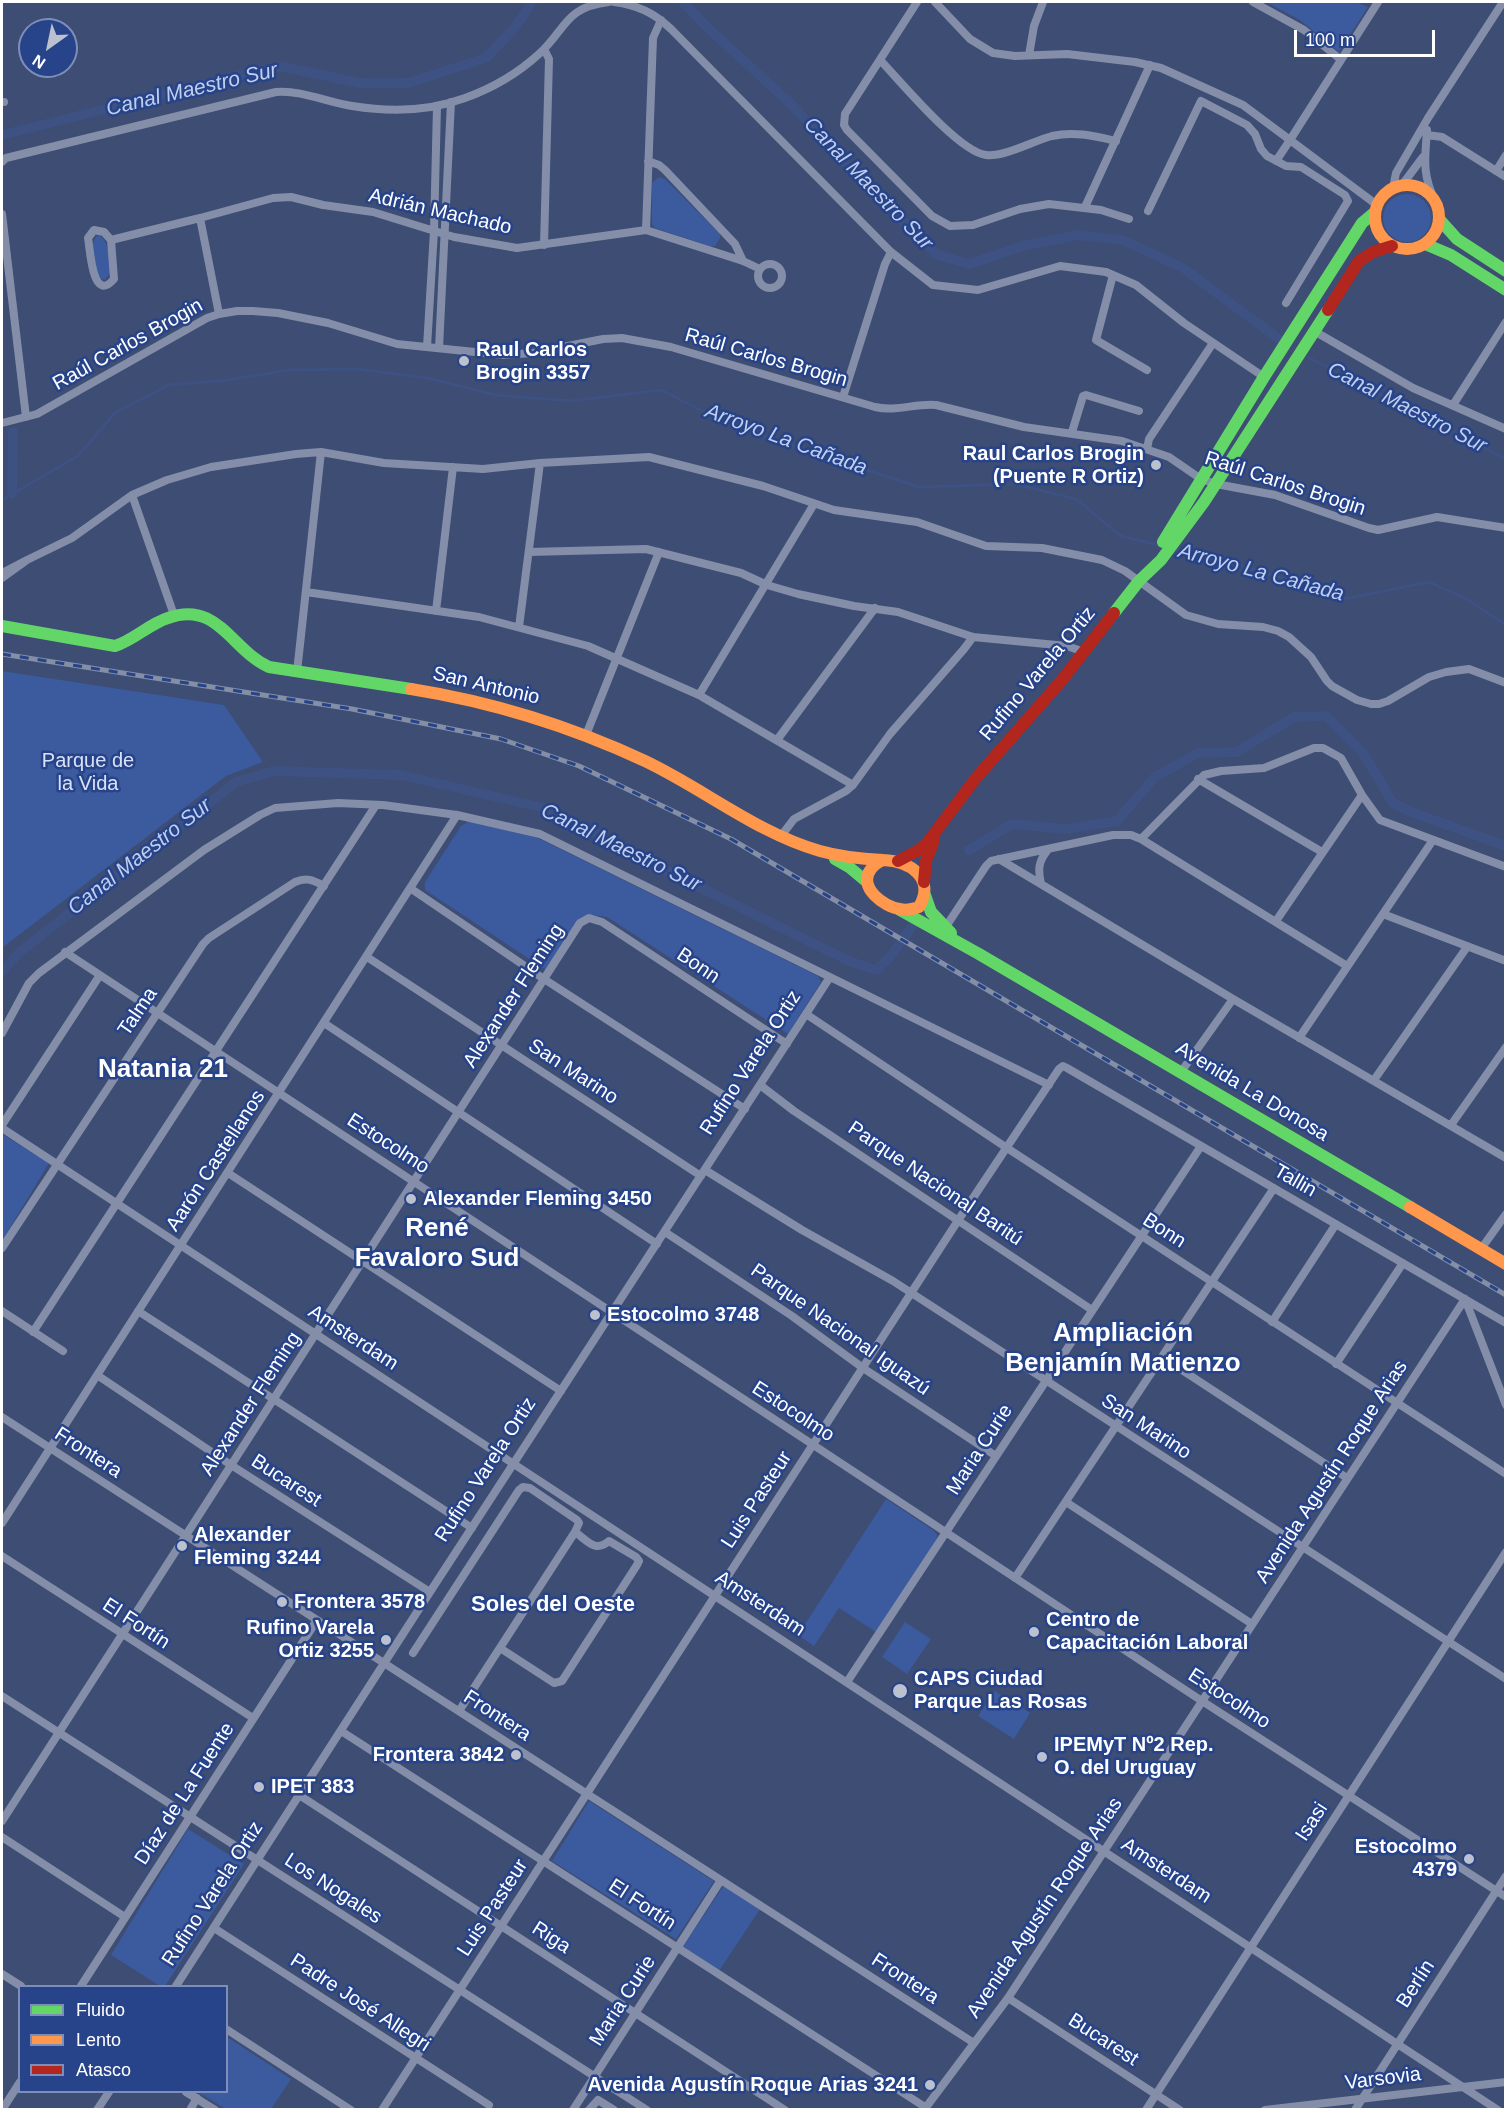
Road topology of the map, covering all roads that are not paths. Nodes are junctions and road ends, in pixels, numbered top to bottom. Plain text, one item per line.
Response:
1 (609, 2) edge
2 (614, 2) edge
3 (917, 2) edge
4 (935, 2) edge
5 (1043, 2) edge
6 (1253, 2) edge
7 (1377, 2) edge
8 (1503, 2) edge
9 (661, 20) junction
10 (544, 49) junction
11 (1029, 55) junction
12 (1340, 59) junction
13 (881, 61) junction
14 (1150, 65) junction
15 (451, 102) junction
16 (437, 106) junction
17 (1428, 118) junction
18 (1427, 135) junction
19 (1290, 140) junction
20 (1116, 141) junction
21 (1425, 154) junction
22 (1506, 155) edge
23 (648, 161) junction
24 (1276, 161) junction
25 (2, 162) edge
26 (1496, 171) junction
27 (1506, 177) edge
28 (1398, 187) junction
29 (1435, 201) junction
30 (1085, 207) junction
31 (1376, 208) junction
32 (1148, 211) dead end
33 (2, 214) edge
34 (200, 218) junction
35 (1129, 219) dead end
36 (1439, 219) junction
37 (646, 230) junction
38 (434, 231) junction
39 (445, 234) junction
40 (111, 240) junction
41 (1425, 244) junction
42 (544, 245) junction
43 (1392, 246) junction
44 (891, 252) junction
45 (743, 261) junction
46 (760, 269) dead end
47 (1506, 272) edge
48 (1113, 275) junction
49 (1506, 290) edge
50 (1286, 303) dead end
51 (219, 314) junction
52 (1506, 322) edge
53 (1314, 330) junction
54 (1213, 343) junction
55 (428, 347) junction
56 (439, 348) junction
57 (1147, 370) dead end
58 (1264, 377) junction
59 (843, 397) junction
60 (1453, 405) junction
61 (1139, 411) dead end
62 (26, 417) junction
63 (2, 423) edge
64 (1506, 429) edge
65 (1072, 432) junction
66 (1147, 449) junction
67 (321, 452) junction
68 (540, 463) junction
69 (453, 467) junction
70 (1201, 479) junction
71 (1216, 484) junction
72 (132, 495) junction
73 (814, 504) junction
74 (1506, 528) edge
75 (1174, 533) junction
76 (529, 552) junction
77 (659, 552) junction
78 (2, 576) edge
79 (1142, 578) junction
80 (767, 585) junction
81 (306, 592) junction
82 (875, 608) junction
83 (436, 611) junction
84 (174, 615) junction
85 (2, 618) edge
86 (2, 626) edge
87 (519, 627) junction
88 (135, 636) junction
89 (972, 637) junction
90 (1084, 652) junction
91 (617, 659) junction
92 (297, 672) junction
93 (1506, 683) edge
94 (699, 696) junction
95 (586, 735) junction
96 (777, 740) junction
97 (1198, 779) junction
98 (853, 785) junction
99 (1362, 795) junction
100 (376, 805) junction
101 (457, 815) junction
102 (940, 828) junction
103 (781, 836) junction
104 (1141, 839) junction
105 (1433, 840) junction
106 (1047, 851) junction
107 (1322, 852) junction
108 (823, 854) junction
109 (999, 859) junction
110 (883, 860) junction
111 (898, 861) junction
112 (1506, 867) edge
113 (867, 882) junction
114 (924, 882) junction
115 (1041, 884) junction
116 (324, 886) junction
117 (410, 888) junction
118 (925, 895) junction
119 (900, 910) junction
120 (1383, 914) junction
121 (589, 918) joint
122 (1276, 921) junction
123 (945, 927) junction
124 (1467, 947) junction
125 (65, 952) junction
126 (979, 954) junction
127 (367, 957) junction
128 (1506, 961) edge
129 (1347, 966) junction
130 (100, 975) junction
131 (830, 976) junction
132 (544, 979) junction
133 (1233, 999) junction
134 (157, 1012) junction
135 (806, 1014) junction
136 (324, 1023) junction
137 (2, 1033) edge
138 (1299, 1038) junction
139 (786, 1044) junction
140 (502, 1045) junction
141 (1506, 1047) edge
142 (216, 1051) junction
143 (1068, 1068) joint
144 (1181, 1072) junction
145 (1374, 1080) junction
146 (760, 1085) junction
147 (1049, 1085) junction
148 (279, 1093) junction
149 (745, 1109) junction
150 (458, 1113) junction
151 (1451, 1125) junction
152 (2, 1127) edge
153 (1201, 1146) junction
154 (1007, 1148) junction
155 (1506, 1158) edge
156 (57, 1164) junction
157 (228, 1173) junction
158 (703, 1173) junction
159 (414, 1181) junction
160 (1274, 1188) junction
161 (116, 1203) junction
162 (1506, 1214) edge
163 (958, 1219) junction
164 (1336, 1224) junction
165 (665, 1232) junction
166 (1141, 1236) junction
167 (657, 1244) junction
168 (181, 1245) junction
169 (2, 1248) edge
170 (1481, 1249) junction
171 (363, 1261) junction
172 (1403, 1263) junction
173 (1506, 1264) edge
174 (1212, 1282) junction
175 (912, 1294) junction
176 (1465, 1299) junction
177 (1092, 1310) junction
178 (2, 1311) edge
179 (138, 1311) junction
180 (613, 1312) junction
181 (1272, 1322) junction
182 (1506, 1323) edge
183 (33, 1332) junction
184 (315, 1334) junction
185 (63, 1351) dead end
186 (1162, 1357) junction
187 (1336, 1364) junction
188 (863, 1368) junction
189 (97, 1375) junction
190 (1046, 1381) junction
191 (561, 1391) junction
192 (274, 1399) junction
193 (1396, 1403) junction
194 (1506, 1406) edge
195 (2, 1417) edge
196 (1116, 1427) junction
197 (813, 1445) junction
198 (50, 1448) junction
199 (996, 1456) junction
200 (514, 1464) junction
201 (231, 1465) junction
202 (1506, 1474) edge
203 (1347, 1478) junction
204 (1066, 1502) junction
205 (2, 1523) edge
206 (472, 1528) junction
207 (575, 1532) junction
208 (946, 1532) junction
209 (186, 1535) junction
210 (1302, 1547) junction
211 (1506, 1552) edge
212 (2, 1556) edge
213 (1015, 1578) junction
214 (429, 1592) junction
215 (716, 1595) junction
216 (317, 1620) junction
217 (1252, 1624) junction
218 (122, 1634) junction
219 (1448, 1641) junction
220 (500, 1648) junction
221 (413, 1653) dead end
222 (384, 1663) junction
223 (1506, 1679) edge
224 (847, 1682) junction
225 (2, 1696) edge
226 (1202, 1701) junction
227 (459, 1711) junction
228 (253, 1718) junction
229 (341, 1731) junction
230 (58, 1732) junction
231 (587, 1794) junction
232 (299, 1795) junction
233 (1348, 1796) junction
234 (190, 1817) junction
235 (2, 1821) edge
236 (2, 1837) edge
237 (1104, 1851) junction
238 (257, 1860) junction
239 (543, 1861) junction
240 (1506, 1876) edge
241 (721, 1880) junction
242 (1496, 1891) junction
243 (1506, 1898) edge
244 (125, 1917) junction
245 (501, 1926) junction
246 (214, 1928) junction
247 (1251, 1947) junction
248 (677, 1948) junction
249 (2, 1974) edge
250 (19, 1985) edge
251 (82, 1985) edge
252 (177, 1985) edge
253 (460, 1990) junction
254 (1008, 1998) junction
255 (636, 2013) junction
256 (228, 2030) edge
257 (974, 2043) junction
258 (1397, 2043) junction
259 (416, 2058) junction
260 (594, 2076) junction
261 (1506, 2082) edge
262 (18, 2085) edge
263 (1463, 2086) junction
264 (108, 2093) edge
265 (189, 2093) edge
266 (1156, 2094) junction
267 (197, 2098) junction
268 (1362, 2098) junction
269 (489, 2105) dead end
270 (924, 2108) edge
271 (2, 2109) edge
272 (97, 2109) edge
273 (190, 2109) edge
274 (215, 2109) edge
275 (351, 2109) edge
276 (382, 2109) edge
277 (573, 2109) edge
278 (590, 2109) edge
279 (614, 2109) edge
280 (647, 2109) edge
281 (785, 2109) edge
282 (1146, 2109) edge
283 (1180, 2109) edge
284 (1265, 2109) edge
285 (1355, 2109) edge
286 (1498, 2109) edge

1 - 10 street
2 - 9 street
3 - 13 street
4 - 11 street
5 - 11 street
6 - 12 street
7 - 12 street
8 - 17 street
9 - 23 street
9 - 44 street
10 - 15 street
10 - 42 street
11 - 14 street
12 - 19 street
13 - 20 street
13 - 30 street
14 - 19 street
14 - 20 street
15 - 16 street
15 - 39 street
16 - 25 street
16 - 38 street
17 - 18 street
17 - 28 street
18 - 21 street
18 - 26 street
19 - 24 street
19 - 31 street
20 - 30 street
21 - 28 street
21 - 29 street
22 - 26 street
23 - 37 street
23 - 45 street
24 - 32 street
24 - 50 street
26 - 27 street
28 - 29 main road
28 - 31 main road
29 - 36 main road
30 - 35 street
31 - 43 main road
31 - 58 main road
33 - 62 street
34 - 38 street, Adrián Machado
34 - 40 street, Adrián Machado
34 - 51 street
36 - 41 main road
36 - 47 main road
37 - 42 street, Adrián Machado
37 - 45 street, Adrián Machado
38 - 39 street, Adrián Machado
38 - 55 street
39 - 42 street, Adrián Machado
39 - 56 street
40 - 40 street
41 - 43 main road
41 - 49 main road
43 - 53 main road
44 - 48 street
44 - 59 street
45 - 46 street, Adrián Machado
48 - 54 street
48 - 57 street
51 - 55 street, Raúl Carlos Brogin
51 - 62 street, Raúl Carlos Brogin
52 - 60 street
53 - 60 street
53 - 71 main road
54 - 58 street
54 - 66 street
55 - 56 street, Raúl Carlos Brogin
56 - 59 street, Raúl Carlos Brogin
58 - 70 main road
59 - 65 street, Raúl Carlos Brogin
60 - 64 street
61 - 65 street
62 - 63 street, Raúl Carlos Brogin
65 - 66 street, Raúl Carlos Brogin
66 - 70 street, Raúl Carlos Brogin
67 - 69 street
67 - 72 street
67 - 81 street
68 - 69 street
68 - 73 street
68 - 76 street
69 - 83 street
70 - 71 street, Raúl Carlos Brogin
70 - 75 main road
71 - 74 street, Raúl Carlos Brogin
71 - 75 main road
72 - 78 street
72 - 84 street
73 - 79 street
73 - 80 street
75 - 79 main road, Rufino Varela Ortiz
76 - 77 street
76 - 87 street
77 - 80 street
77 - 91 street
79 - 90 main road, Rufino Varela Ortiz
79 - 93 street
80 - 82 street
80 - 94 street
81 - 83 street
81 - 92 street
82 - 89 street
82 - 96 street
83 - 87 street
84 - 88 main road, San Antonio
84 - 92 main road, San Antonio
85 - 88 main road, San Antonio
86 - 88 main road, San Antonio
87 - 91 street
89 - 90 street
89 - 98 street
90 - 102 main road, Rufino Varela Ortiz
91 - 94 street
91 - 95 street
92 - 95 main road, San Antonio
94 - 96 street
95 - 103 main road, San Antonio
96 - 98 street
97 - 99 street
97 - 104 street
97 - 107 street
98 - 103 street
99 - 105 street
99 - 107 street
100 - 101 street
100 - 116 street
100 - 125 street
101 - 117 street, Aarón Castellanos
101 - 131 street
102 - 111 main road, Rufino Varela Ortiz
102 - 114 main road, Rufino Varela Ortiz
103 - 108 main road, San Antonio
104 - 106 street
104 - 122 street
105 - 112 street
105 - 120 street
106 - 109 street
106 - 115 street
107 - 122 street
108 - 110 main road, San Antonio
108 - 113 main road, San Antonio
109 - 115 street
109 - 123 street
110 - 111 main road
110 - 113 main road
111 - 114 main road
113 - 119 main road
114 - 118 main road
115 - 133 street
116 - 134 street, Talma
116 - 142 street
117 - 127 street, Aarón Castellanos
117 - 132 street
118 - 119 main road
118 - 123 main road, Avenida La Donosa
119 - 126 main road, Avenida La Donosa
120 - 124 street
120 - 129 street
121 - 132 street, Alexander Fleming
121 - 139 street, Bonn
122 - 129 street
123 - 126 main road, Avenida La Donosa
124 - 128 street
124 - 145 street
125 - 130 street, Estocolmo
125 - 137 street
126 - 144 main road, Avenida La Donosa
127 - 136 street, Aarón Castellanos
127 - 140 street, San Marino
129 - 138 street
130 - 134 street, Estocolmo
130 - 152 street
131 - 135 street, Rufino Varela Ortiz
131 - 147 street
132 - 140 street, Alexander Fleming
132 - 149 street
133 - 138 street
133 - 144 street
134 - 142 street, Estocolmo
134 - 156 street, Talma
135 - 139 street, Rufino Varela Ortiz
135 - 154 street, Bonn
136 - 148 street, Aarón Castellanos
136 - 150 street
138 - 145 street
139 - 146 street, Rufino Varela Ortiz
140 - 150 street, Alexander Fleming
140 - 158 street, San Marino
141 - 151 street
142 - 148 street, Estocolmo
142 - 161 street
143 - 147 street, Luis Pasteur
143 - 153 street, Tallin
144 - 170 main road, Avenida La Donosa
145 - 151 street
146 - 149 street, Rufino Varela Ortiz
146 - 163 street, Parque Nacional Baritú
147 - 154 street, Luis Pasteur
148 - 157 street, Aarón Castellanos
148 - 159 street, Estocolmo
149 - 158 street, Rufino Varela Ortiz
150 - 159 street, Alexander Fleming
150 - 167 street
151 - 155 street
152 - 156 street, Amsterdam
153 - 160 street, Tallin
153 - 166 street, Maria Curie
154 - 163 street, Luis Pasteur
154 - 166 street, Bonn
156 - 161 street, Amsterdam
156 - 169 street, Talma
157 - 168 street, Aarón Castellanos
157 - 171 street
158 - 165 street, Rufino Varela Ortiz
158 - 175 street, San Marino
159 - 171 street, Alexander Fleming
159 - 180 street, Estocolmo
160 - 164 street, Tallin
160 - 174 street
161 - 168 street, Amsterdam
161 - 183 street
162 - 170 street
163 - 175 street, Luis Pasteur
163 - 177 street, Parque Nacional Baritú
164 - 172 street, Tallin
164 - 181 street
165 - 167 street, Rufino Varela Ortiz
165 - 188 street, Parque Nacional Iguazú
166 - 174 street, Bonn
166 - 177 street, Maria Curie
167 - 180 street, Rufino Varela Ortiz
168 - 179 street, Aarón Castellanos
168 - 184 street, Amsterdam
170 - 173 main road, Avenida La Donosa
171 - 184 street, Alexander Fleming
171 - 191 street
172 - 176 street, Tallin
172 - 187 street
174 - 181 street, Bonn
174 - 186 street
175 - 188 street, Luis Pasteur
175 - 190 street, San Marino
176 - 182 street, Tallin
176 - 193 street, Avenida Agustín Roque Arias
176 - 194 street
177 - 190 street, Maria Curie
178 - 183 street
179 - 189 street, Aarón Castellanos
179 - 192 street
180 - 191 street, Rufino Varela Ortiz
180 - 197 street, Estocolmo
181 - 187 street, Bonn
183 - 185 street
184 - 192 street, Alexander Fleming
184 - 200 street, Amsterdam
186 - 196 street
186 - 203 street
187 - 193 street, Bonn
188 - 197 street, Luis Pasteur
188 - 199 street, Parque Nacional Iguazú
189 - 198 street, Aarón Castellanos
189 - 201 street, Bucarest
190 - 196 street, San Marino
190 - 199 street, Maria Curie
191 - 200 street, Rufino Varela Ortiz
192 - 201 street, Alexander Fleming
192 - 206 street
193 - 202 street, Bonn
193 - 203 street, Avenida Agustín Roque Arias
195 - 198 street, Frontera
196 - 204 street
196 - 210 street, San Marino
197 - 208 street, Estocolmo
197 - 215 street, Luis Pasteur
198 - 205 street, Aarón Castellanos
198 - 209 street, Frontera
199 - 208 street, Maria Curie
200 - 206 street, Rufino Varela Ortiz
200 - 215 street, Amsterdam
201 - 209 street, Alexander Fleming
201 - 214 street, Bucarest
203 - 210 street, Avenida Agustín Roque Arias
204 - 213 street
204 - 217 street
206 - 214 street, Rufino Varela Ortiz
207 - 220 street
207 - 220 street
207 - 221 street
208 - 213 street, Estocolmo
208 - 224 street, Maria Curie
209 - 216 street, Frontera
209 - 218 street, Alexander Fleming
210 - 217 street, Avenida Agustín Roque Arias
210 - 219 street, San Marino
211 - 219 street, Isasi
212 - 218 street, El Fortín
213 - 226 street, Estocolmo
214 - 222 street, Rufino Varela Ortiz
215 - 224 street, Amsterdam
215 - 231 street, Luis Pasteur
216 - 222 street, Frontera
216 - 228 street, Díaz de La Fuente
217 - 226 street, Avenida Agustín Roque Arias
218 - 228 street, El Fortín
218 - 230 street, Alexander Fleming
219 - 223 street, San Marino
219 - 233 street, Isasi
220 - 227 street
222 - 227 street, Frontera
222 - 229 street, Rufino Varela Ortiz
224 - 237 street, Amsterdam
225 - 230 street, Los Nogales
226 - 233 street, Estocolmo
226 - 237 street, Avenida Agustín Roque Arias
227 - 231 street, Frontera
228 - 234 street, Díaz de La Fuente
229 - 232 street, Rufino Varela Ortiz
229 - 239 street, El Fortín
230 - 234 street, Los Nogales
230 - 235 street, Alexander Fleming
231 - 239 street, Luis Pasteur
231 - 241 street, Frontera
232 - 238 street, Rufino Varela Ortiz
232 - 245 street, Riga
233 - 242 street, Estocolmo
233 - 247 street, Isasi
234 - 238 street, Los Nogales
234 - 244 street, Díaz de La Fuente
236 - 244 street
237 - 247 street, Amsterdam
237 - 254 street, Avenida Agustín Roque Arias
238 - 246 street, Rufino Varela Ortiz
238 - 253 street, Los Nogales
239 - 245 street, Luis Pasteur
239 - 248 street, El Fortín
240 - 242 street, Berlín
241 - 248 street, Maria Curie
241 - 257 street, Frontera
242 - 243 street, Estocolmo
242 - 258 street, Berlín
244 - 251 street, Díaz de La Fuente
245 - 253 street, Luis Pasteur
245 - 255 street, Riga
246 - 252 street, Rufino Varela Ortiz
246 - 259 street, Padre José Allegri
247 - 258 street, Amsterdam
247 - 266 street, Isasi
248 - 255 street, Maria Curie
248 - 270 street, El Fortín
249 - 250 street
253 - 259 street, Luis Pasteur
253 - 260 street, Los Nogales
254 - 257 street, Avenida Agustín Roque Arias
254 - 266 street, Bucarest
255 - 260 street, Maria Curie
255 - 281 street, Riga
256 - 275 street
257 - 270 street, Avenida Agustín Roque Arias
258 - 263 street, Amsterdam
258 - 268 street, Berlín
259 - 269 street, Padre José Allegri
259 - 276 street, Luis Pasteur
260 - 277 street, Maria Curie
260 - 280 street, Los Nogales
261 - 263 street, Varsovia
262 - 271 street
263 - 268 street, Varsovia
263 - 286 street, Amsterdam
264 - 272 street
265 - 267 street
266 - 282 street, Isasi
266 - 283 street, Bucarest
267 - 273 street
267 - 274 street
268 - 284 street, Varsovia
268 - 285 street, Berlín
278 - 279 street

